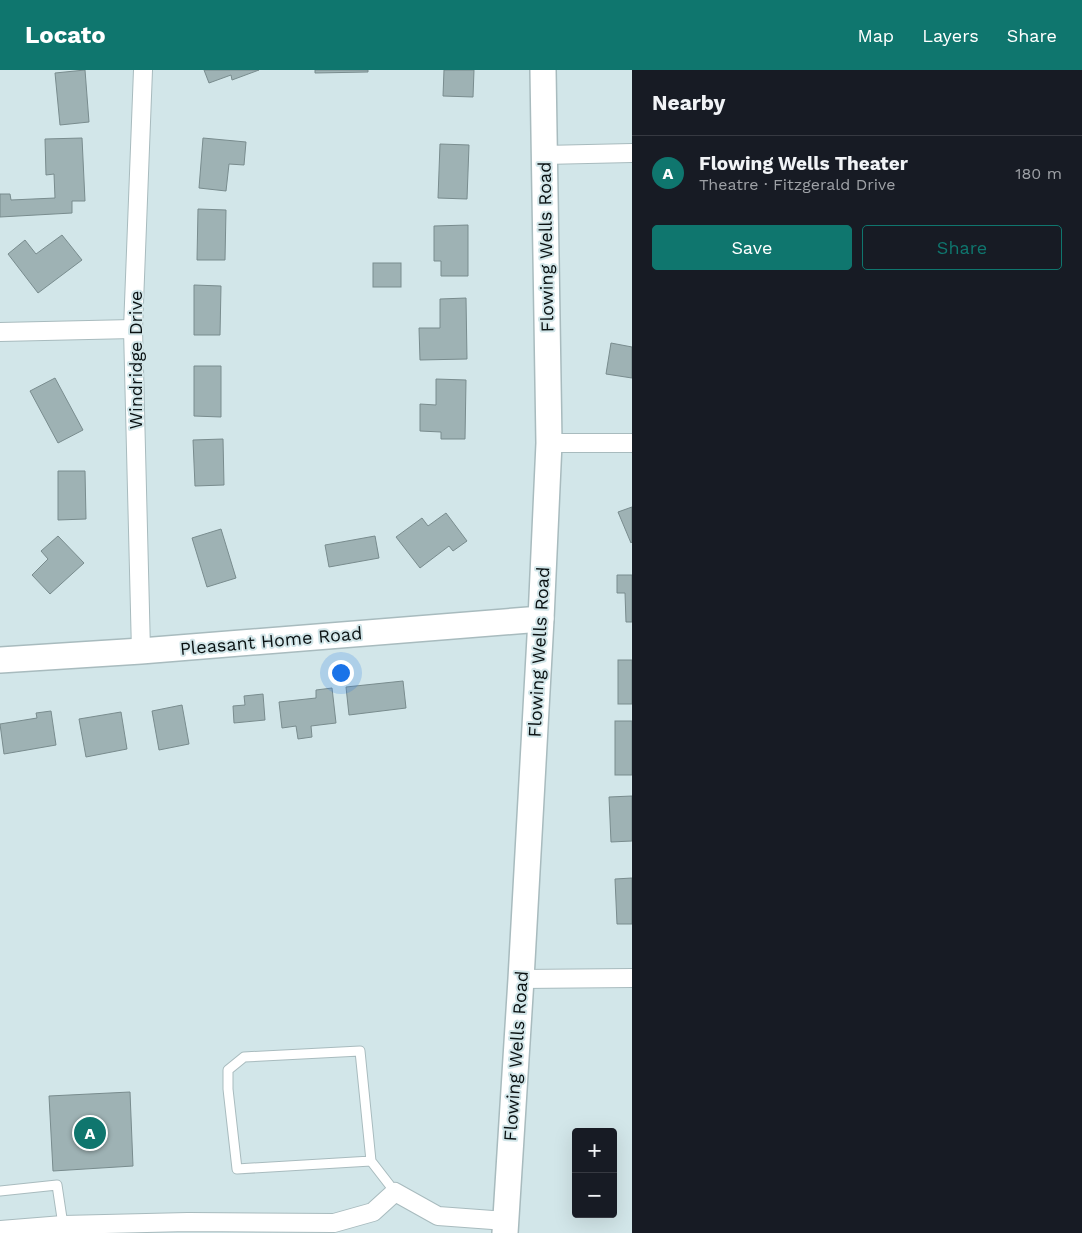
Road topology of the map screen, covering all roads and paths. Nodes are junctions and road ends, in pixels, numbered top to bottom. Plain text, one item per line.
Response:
1 (143, 70) edge
2 (543, 70) edge
3 (632, 153) edge
4 (544, 155) junction
5 (134, 329) junction
6 (0, 332) edge
7 (549, 443) junction
8 (632, 443) edge
9 (541, 619) junction
10 (141, 651) junction
11 (0, 660) edge
12 (521, 978) junction
13 (632, 978) edge
14 (371, 1161) junction
15 (0, 1191) edge
16 (395, 1192) junction
17 (63, 1225) junction
18 (506, 1227) edge
19 (0, 1230) edge

1 - 5 street, Windridge Drive
2 - 4 main road, Flowing Wells Road
3 - 4 street
4 - 7 main road, Flowing Wells Road
5 - 6 street
5 - 10 street, Windridge Drive
7 - 8 street
7 - 9 main road, Flowing Wells Road
9 - 10 main road, Pleasant Home Road
9 - 12 main road, Flowing Wells Road
10 - 11 main road, Pleasant Home Road
12 - 13 street
12 - 18 main road, Flowing Wells Road
14 - 14 lane
14 - 16 lane
15 - 17 lane
16 - 17 street
16 - 18 street
17 - 19 street

